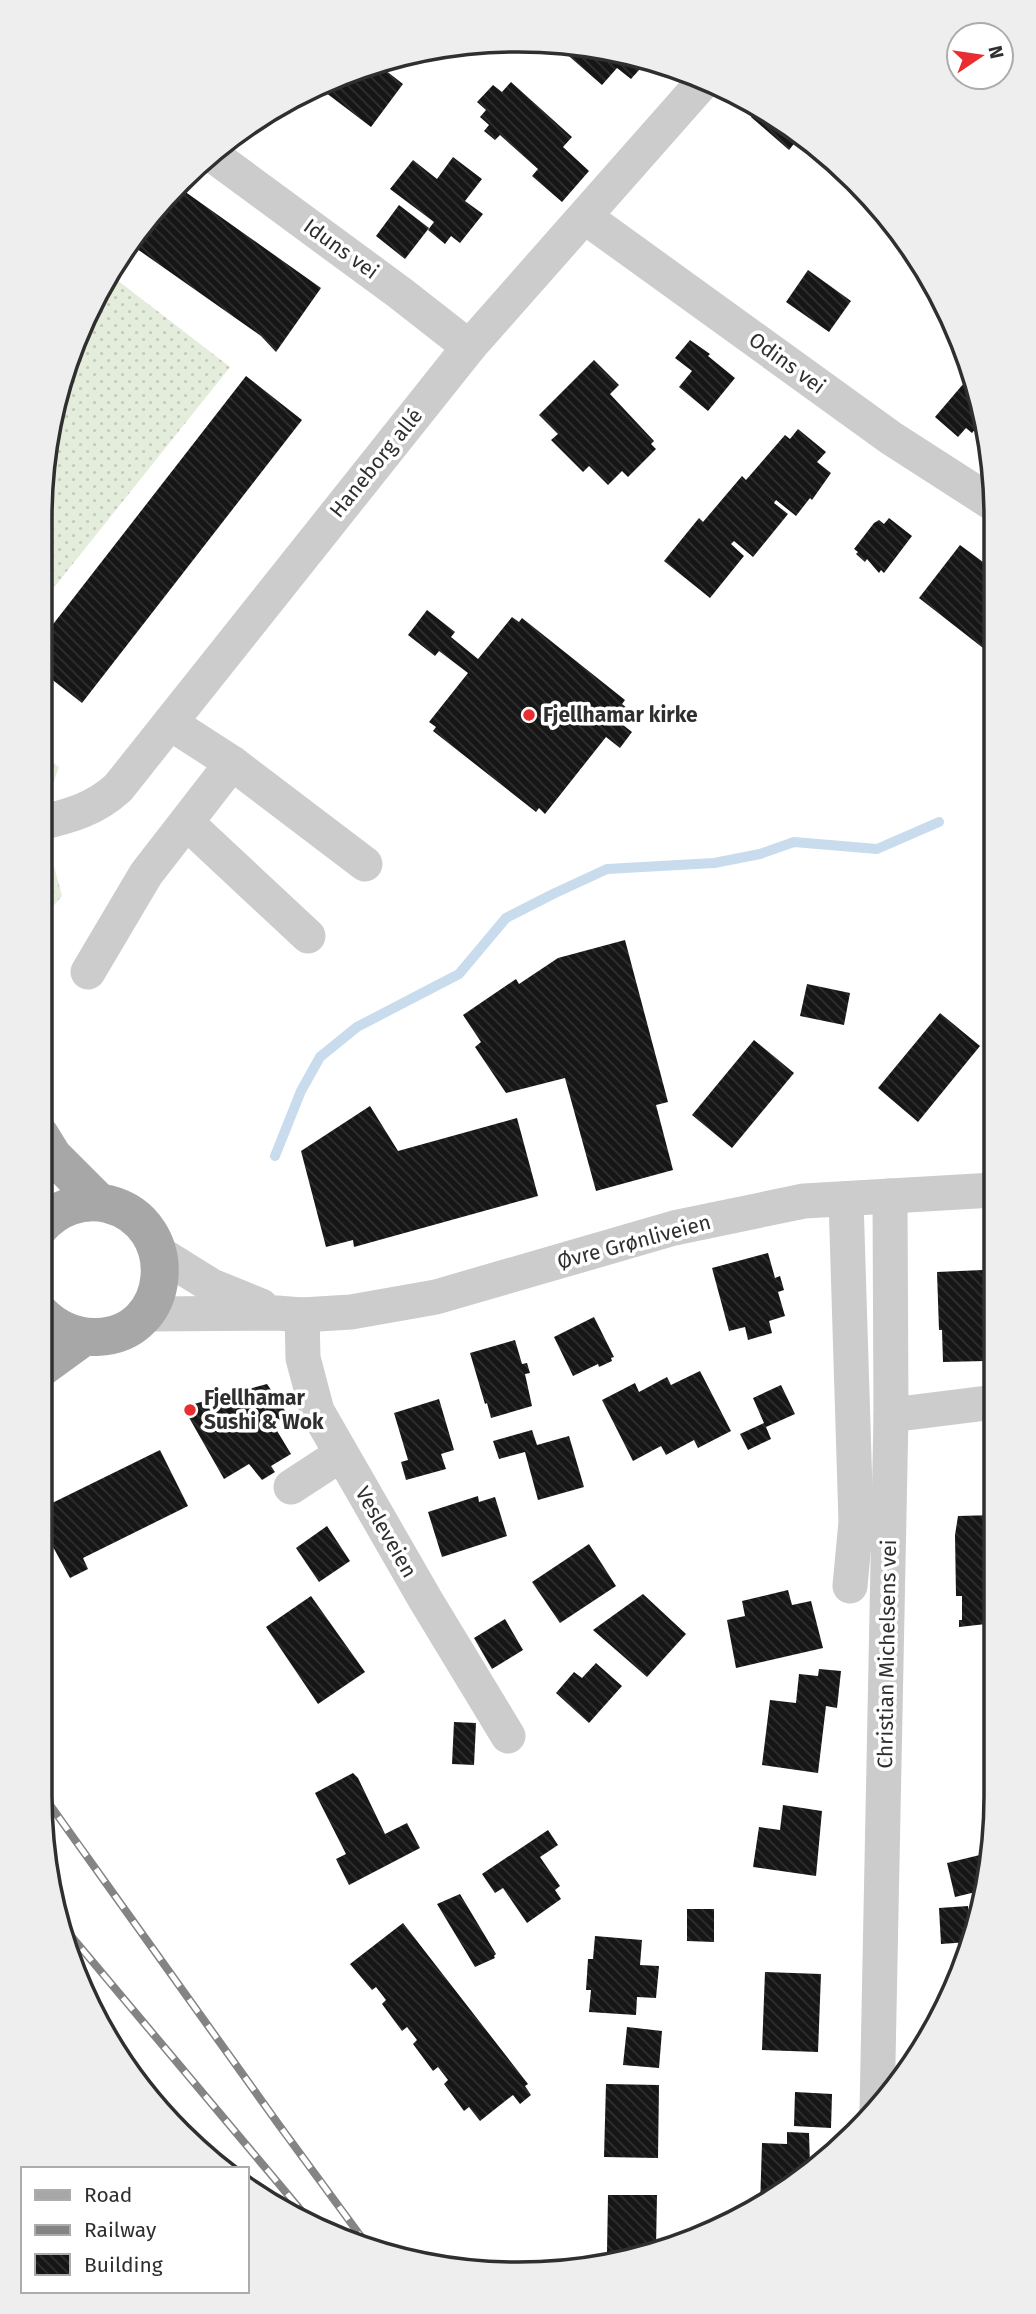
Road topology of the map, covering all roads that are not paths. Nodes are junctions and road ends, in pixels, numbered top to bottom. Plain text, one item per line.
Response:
1 (697, 89) edge
2 (220, 161) edge
3 (585, 217) junction
4 (469, 347) junction
5 (983, 497) edge
6 (170, 723) junction
7 (232, 763) junction
8 (52, 820) edge
9 (187, 823) junction
10 (366, 864) dead end
11 (308, 936) dead end
12 (88, 972) dead end
13 (52, 1154) edge
14 (984, 1191) edge
15 (890, 1196) junction
16 (846, 1199) junction
17 (99, 1202) junction
18 (52, 1217) edge
19 (159, 1253) junction
20 (145, 1314) junction
21 (290, 1314) junction
22 (52, 1324) edge
23 (84, 1337) junction
24 (52, 1360) edge
25 (984, 1403) edge
26 (891, 1415) junction
27 (340, 1455) junction
28 (291, 1486) dead end
29 (850, 1586) dead end
30 (508, 1736) dead end
31 (877, 2091) edge

1 - 3 street, Haneborg allé
2 - 4 street, Iduns vei
3 - 4 street, Haneborg allé
3 - 5 street, Odins vei
4 - 6 street, Haneborg allé
6 - 7 street
6 - 8 street, Haneborg allé
7 - 9 street
7 - 10 street
9 - 11 street
9 - 12 street
13 - 17 main road
14 - 15 street, Øvre Grønliveien
15 - 16 street, Øvre Grønliveien
15 - 26 street, Christian Michelsens vei
16 - 21 street, Øvre Grønliveien
16 - 29 street
17 - 18 main road
17 - 19 main road
19 - 20 main road
19 - 21 street, Øvre Grønliveien
20 - 21 street, Øvre Grønliveien
20 - 23 main road
21 - 27 street, Vesleveien
22 - 23 main road
23 - 24 main road
25 - 26 street
26 - 31 street, Christian Michelsens vei
27 - 28 street
27 - 30 street, Vesleveien

